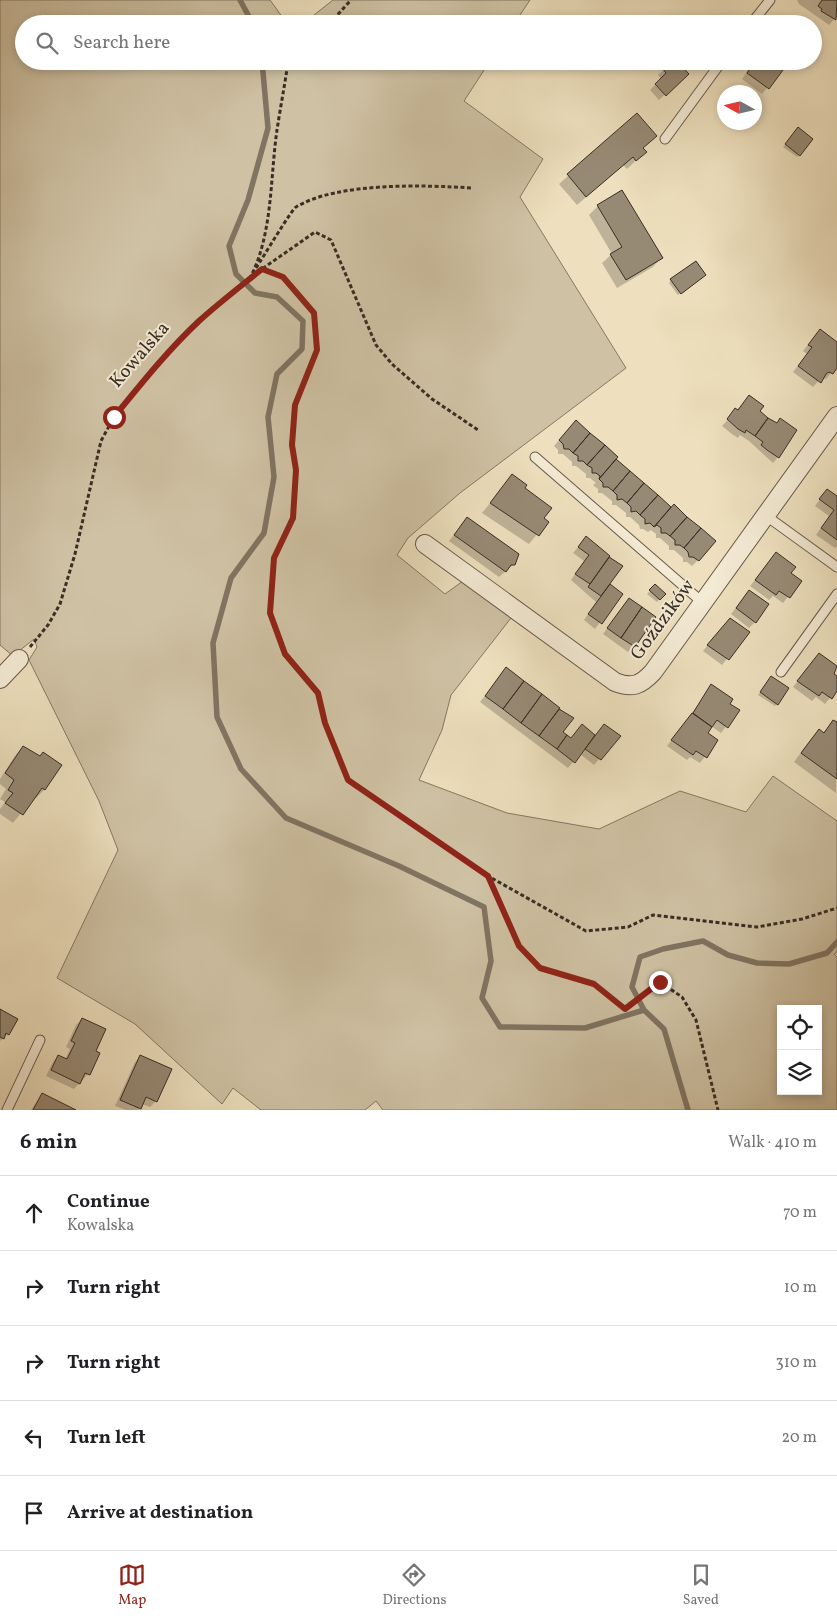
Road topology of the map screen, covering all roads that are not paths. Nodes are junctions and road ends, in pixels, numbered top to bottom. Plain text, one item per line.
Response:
1 (770, 0) edge
2 (758, 15) edge
3 (715, 70) edge
4 (665, 139) dead end
5 (837, 416) edge
6 (535, 457) dead end
7 (765, 515) junction
8 (425, 544) dead end
9 (837, 567) edge
10 (837, 594) edge
11 (702, 602) junction
12 (19, 659) road end
13 (781, 672) dead end
14 (0, 679) edge
15 (40, 1040) dead end
16 (7, 1110) edge

1 - 2 lane
3 - 4 lane
5 - 7 street, Goździków
6 - 11 lane
7 - 9 lane
7 - 11 street, Goździków
8 - 11 street, Goździków
10 - 13 lane
12 - 14 street
15 - 16 lane

